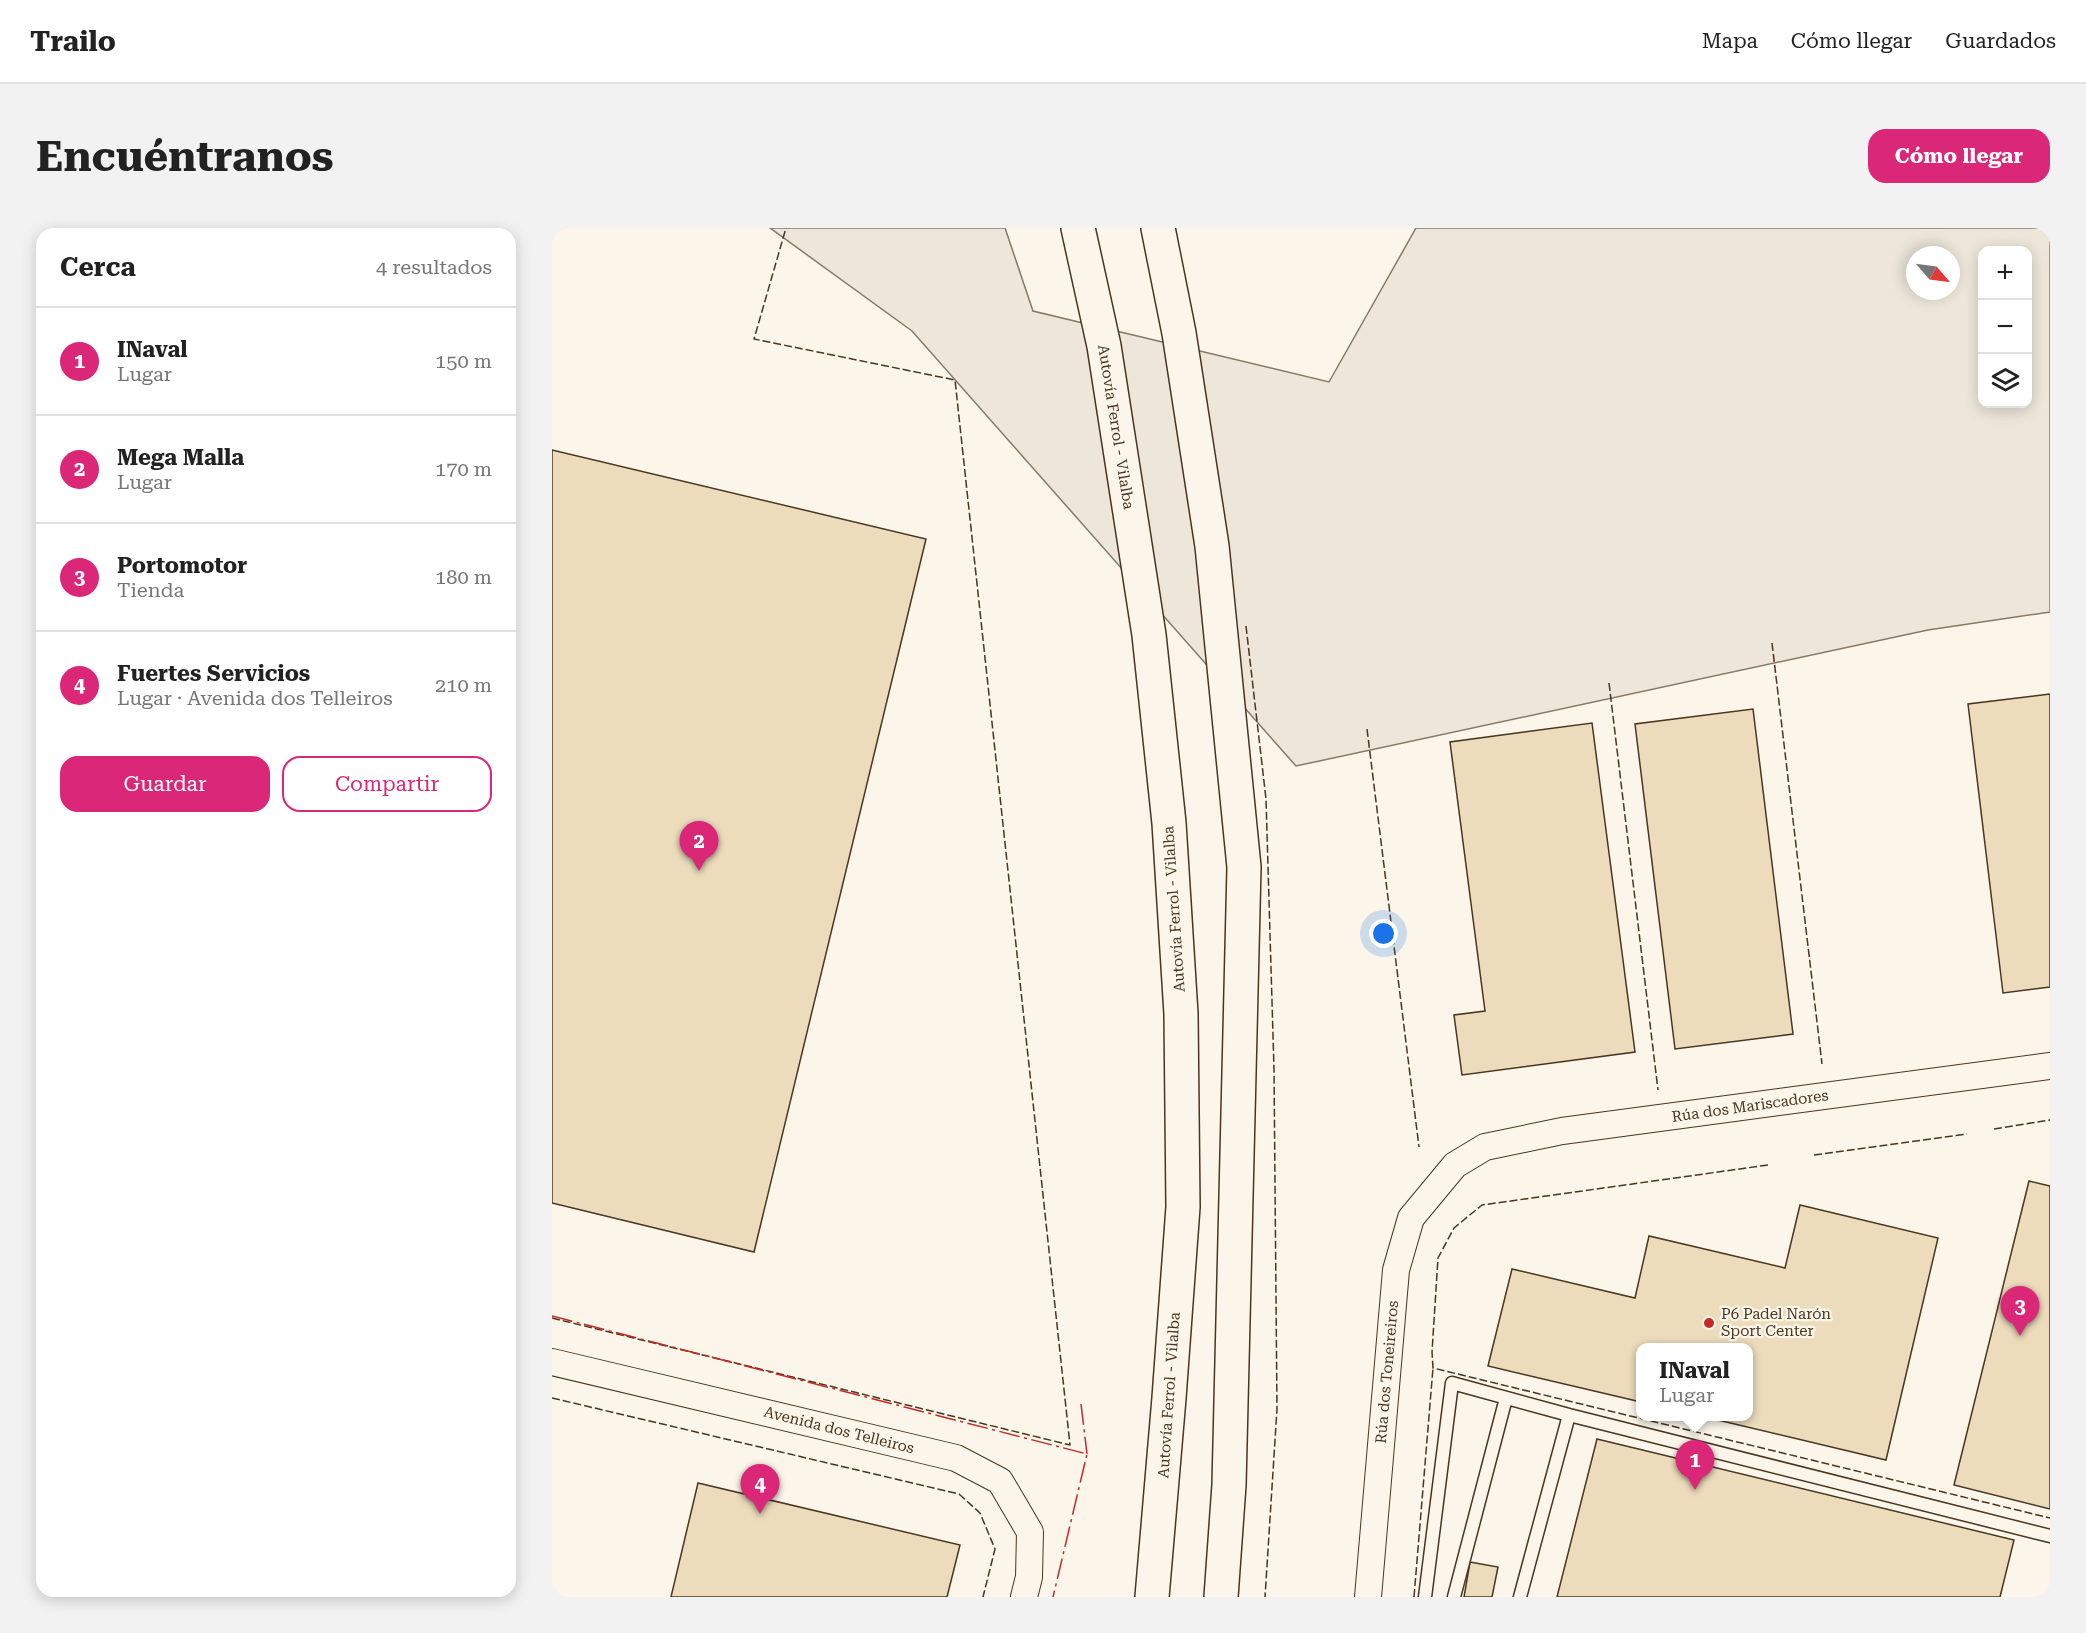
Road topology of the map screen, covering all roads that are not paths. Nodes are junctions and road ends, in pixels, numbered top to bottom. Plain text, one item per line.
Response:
1 (1078, 228) edge
2 (1158, 228) edge
3 (2050, 1066) edge
4 (1455, 1165) joint
5 (552, 1362) edge
6 (1506, 1398) junction
7 (1569, 1415) junction
8 (2050, 1536) edge
9 (1221, 1595) edge
10 (1024, 1597) edge
11 (1152, 1597) edge
12 (1368, 1597) edge
13 (1425, 1597) edge
14 (1454, 1597) edge
15 (1520, 1597) edge

1 - 11 highway, Autovía Ferrol - Vilalba
2 - 9 highway
3 - 4 street, Rúa dos Mariscadores
4 - 12 street, Rúa dos Toneireiros
5 - 10 street, Avenida dos Telleiros
6 - 7 lane
6 - 13 lane
6 - 14 lane
7 - 8 lane
7 - 15 lane

